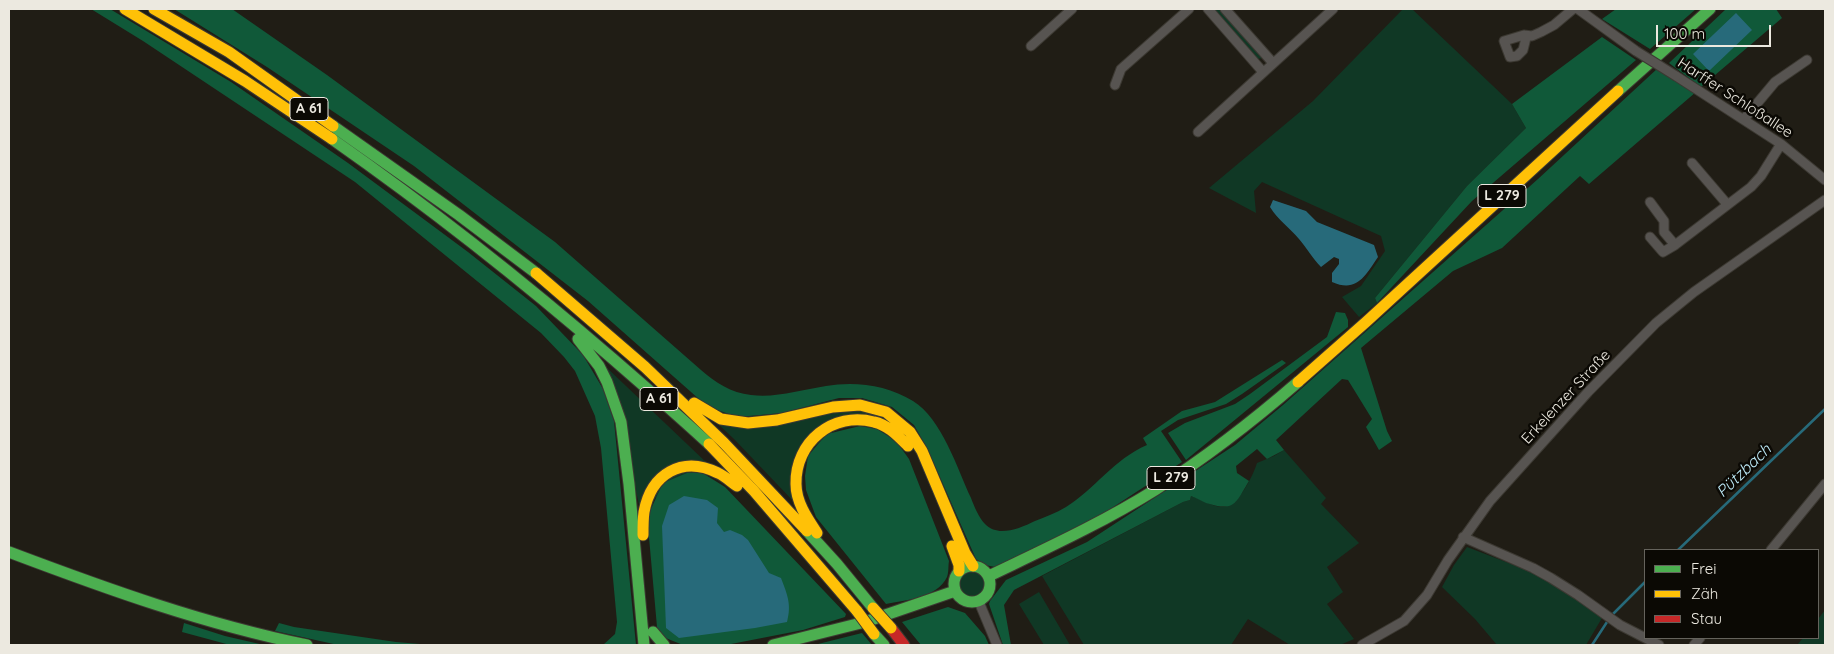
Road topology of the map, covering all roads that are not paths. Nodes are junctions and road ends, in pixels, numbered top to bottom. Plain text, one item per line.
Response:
1 (125, 9) edge
2 (154, 9) edge
3 (1072, 9) edge
4 (1189, 9) edge
5 (1208, 9) edge
6 (1225, 9) edge
7 (1332, 9) edge
8 (1573, 9) edge
9 (1578, 9) edge
10 (1710, 9) edge
11 (1524, 35) dead end
12 (1031, 46) dead end
13 (1807, 60) dead end
14 (1273, 63) junction
15 (1263, 72) junction
16 (1115, 85) dead end
17 (1744, 119) junction
18 (1198, 132) dead end
19 (1781, 144) junction
20 (1692, 163) dead end
21 (1825, 180) edge
22 (1825, 200) edge
23 (1650, 202) dead end
24 (1727, 204) junction
25 (1650, 238) dead end
26 (1675, 245) junction
27 (537, 294) junction
28 (645, 367) junction
29 (1825, 484) edge
30 (772, 514) junction
31 (1463, 537) junction
32 (1772, 549) edge
33 (9, 552) edge
34 (837, 564) junction
35 (973, 566) junction
36 (959, 571) junction
37 (989, 576) junction
38 (955, 591) junction
39 (979, 602) junction
40 (653, 632) junction
41 (1644, 637) edge
42 (1648, 639) edge
43 (307, 645) edge
44 (644, 645) edge
45 (654, 645) edge
46 (664, 645) edge
47 (772, 645) edge
48 (884, 645) edge
49 (904, 645) edge
50 (997, 645) edge
51 (1362, 645) edge
52 (1659, 645) edge

1 - 27 main road, A 61
2 - 28 main road, A 61
3 - 12 street
4 - 16 street
5 - 15 street
6 - 14 street
7 - 14 street
8 - 11 street
9 - 17 street, Harffer Schloßallee, bridge
10 - 37 main road, L 279
13 - 17 street
14 - 15 street
15 - 18 street
17 - 19 street, Harffer Schloßallee
19 - 21 street, Harffer Schloßallee
19 - 24 street
20 - 24 street
22 - 31 street, Erkelenzer Straße
23 - 26 street
24 - 26 street
25 - 26 street
27 - 30 main road, A 61
27 - 44 main road
28 - 34 main road, A 61
28 - 35 main road
29 - 32 street
30 - 40 main road
30 - 48 main road, A 61, bridge
31 - 41 street
31 - 51 street, Erkelenzer Straße
33 - 43 main road
34 - 36 main road
34 - 49 main road, A 61, bridge
35 - 36 main road
35 - 37 main road
36 - 38 main road
37 - 39 main road
38 - 39 main road
38 - 47 main road
39 - 50 street
40 - 45 main road
40 - 46 main road
42 - 52 street

